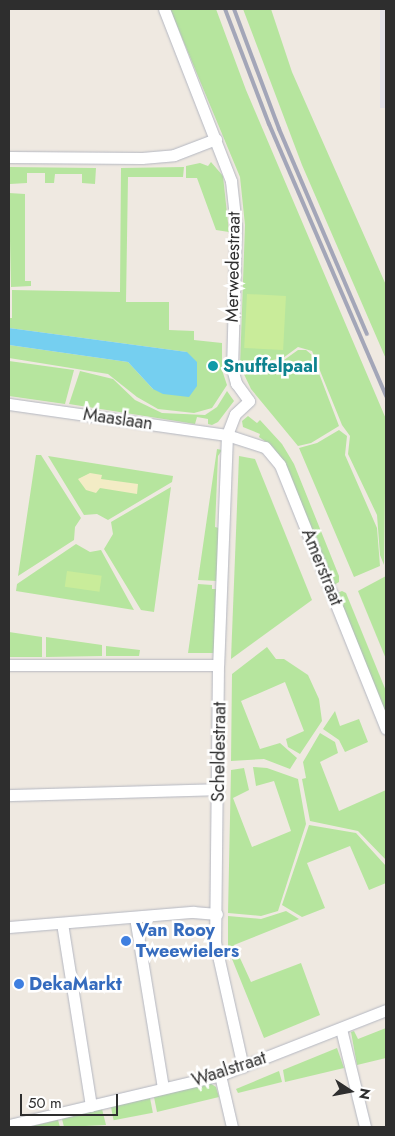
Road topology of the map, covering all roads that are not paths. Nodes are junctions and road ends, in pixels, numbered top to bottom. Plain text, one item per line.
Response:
1 (164, 9) edge
2 (216, 139) junction
3 (9, 157) edge
4 (9, 404) edge
5 (227, 435) junction
6 (9, 665) edge
7 (218, 665) junction
8 (386, 729) edge
9 (218, 788) junction
10 (9, 795) edge
11 (217, 914) junction
12 (135, 917) junction
13 (62, 923) junction
14 (9, 927) edge
15 (386, 1010) edge
16 (341, 1029) junction
17 (243, 1067) junction
18 (220, 1075) junction
19 (163, 1088) junction
20 (91, 1106) junction
21 (9, 1125) edge
22 (232, 1127) edge
23 (365, 1127) edge

1 - 2 street, Merwedestraat
2 - 3 street
2 - 5 street, Merwedestraat
4 - 5 street, Maaslaan
5 - 7 street, Scheldestraat
5 - 8 street, Amerstraat
6 - 7 street
7 - 9 street, Scheldestraat
9 - 10 street
9 - 11 street, Scheldestraat
11 - 12 street
11 - 17 street, Scheldestraat
12 - 13 street
12 - 19 street
13 - 14 street
13 - 20 street
15 - 16 street, Waalstraat
16 - 17 street, Waalstraat
16 - 23 street
17 - 18 street, Waalstraat
18 - 19 street, Waalstraat
18 - 22 street
19 - 20 street, Waalstraat
20 - 21 street, Waalstraat

